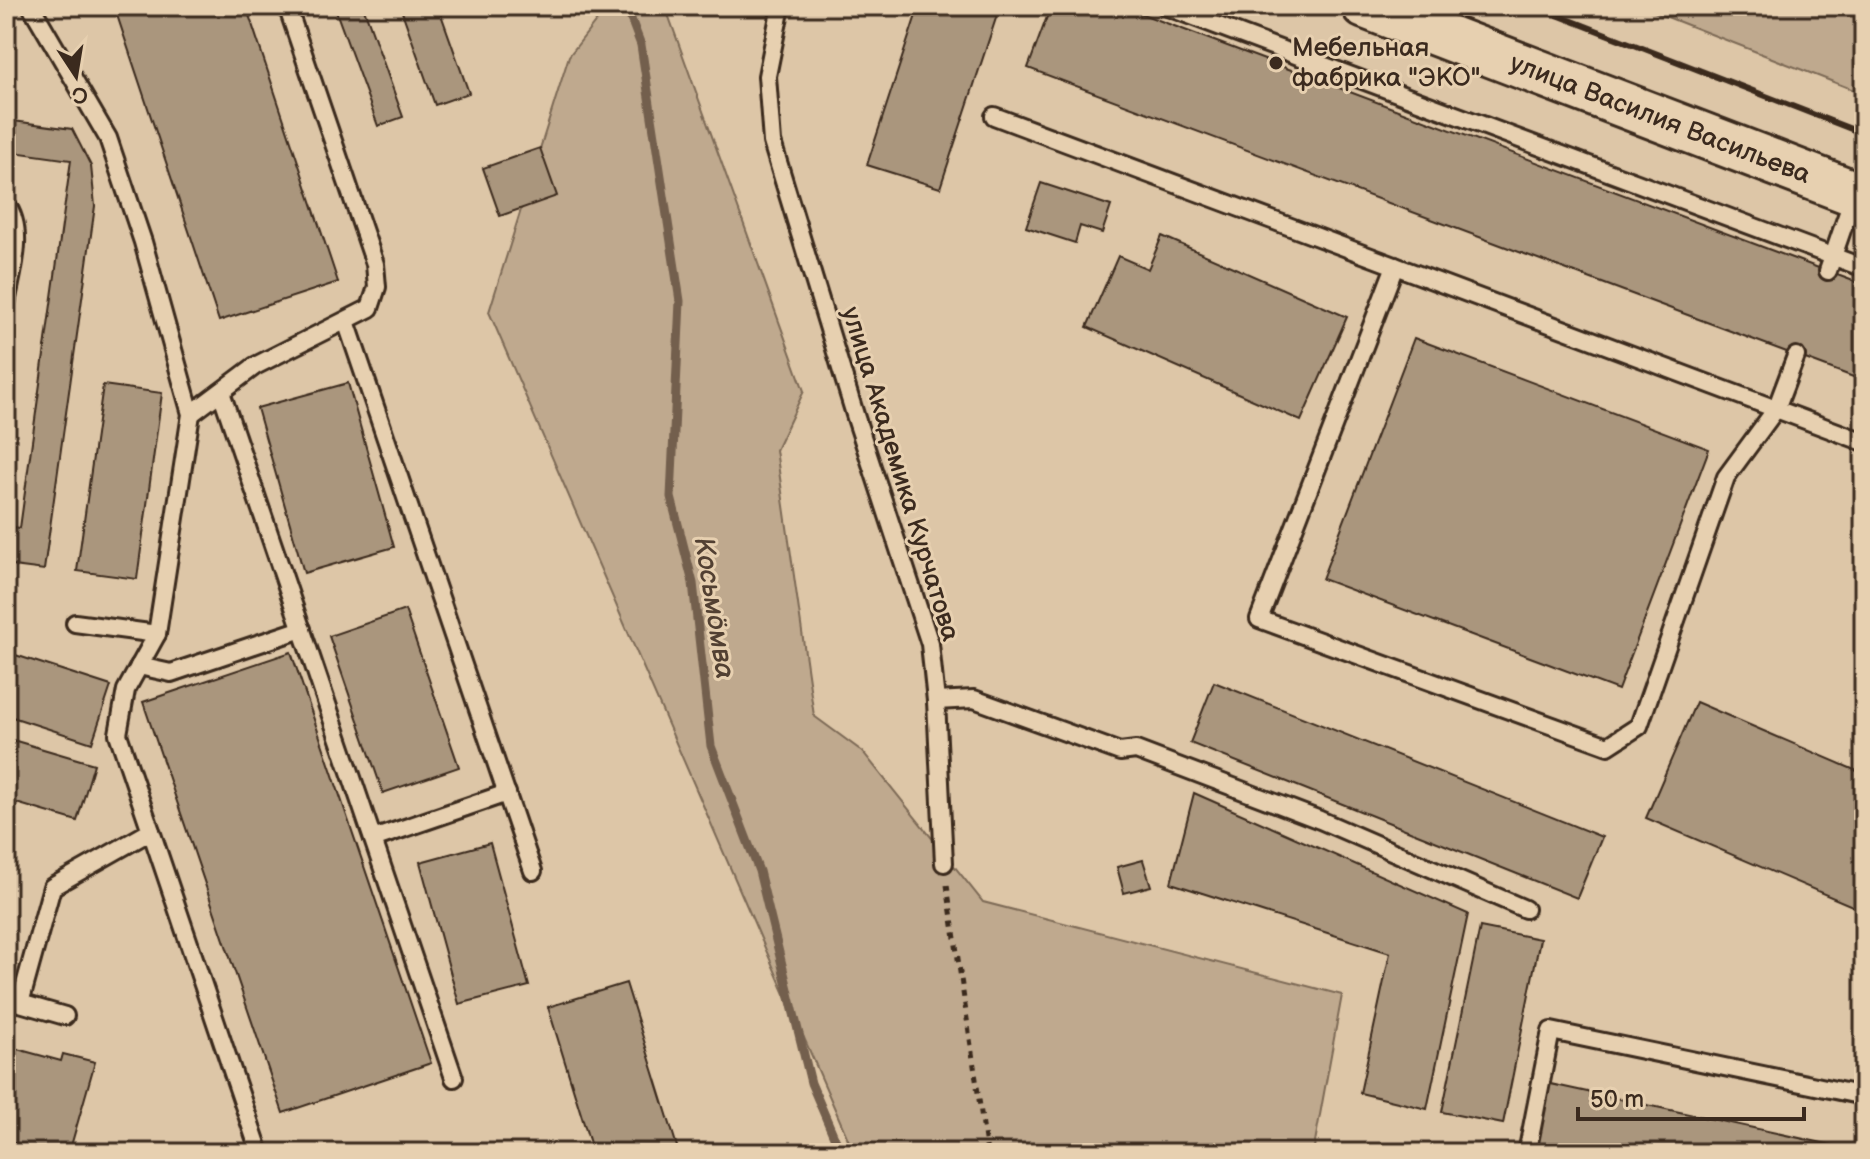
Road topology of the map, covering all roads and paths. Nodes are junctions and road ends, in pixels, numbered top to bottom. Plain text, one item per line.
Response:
1 (31, 6) edge
2 (287, 6) edge
3 (781, 6) edge
4 (1165, 6) edge
5 (1365, 6) edge
6 (994, 116) dead end
7 (1859, 195) edge
8 (6, 204) edge
9 (1830, 264) junction
10 (1395, 266) junction
11 (1864, 268) edge
12 (6, 304) edge
13 (346, 321) junction
14 (1796, 356) dead end
15 (221, 392) junction
16 (1776, 409) junction
17 (191, 414) junction
18 (1864, 442) edge
19 (75, 623) dead end
20 (302, 629) junction
21 (157, 634) junction
22 (139, 666) junction
23 (936, 701) junction
24 (507, 793) junction
25 (151, 831) junction
26 (373, 839) junction
27 (944, 863) joint
28 (533, 871) dead end
29 (1525, 909) dead end
30 (13, 1002) edge
31 (65, 1016) dead end
32 (454, 1078) dead end
33 (1864, 1096) edge
34 (260, 1153) edge
35 (987, 1153) edge
36 (1527, 1153) edge

1 - 17 lane
2 - 13 lane
3 - 23 lane, улица Академика Курчатова
4 - 9 lane
5 - 7 main road, улица Василия Васильева
6 - 10 lane
7 - 9 lane
8 - 12 lane
9 - 11 lane
10 - 16 lane
10 - 16 lane
13 - 15 lane
13 - 24 lane
14 - 16 lane
15 - 17 lane
15 - 20 lane
16 - 18 lane
17 - 21 lane
19 - 21 lane
20 - 22 lane
20 - 26 lane
21 - 22 lane
22 - 25 lane
23 - 27 lane, улица Академика Курчатова
23 - 29 lane
24 - 26 lane
24 - 28 lane
25 - 30 lane
25 - 34 lane
26 - 32 lane
27 - 35 path
30 - 31 lane
33 - 36 lane

